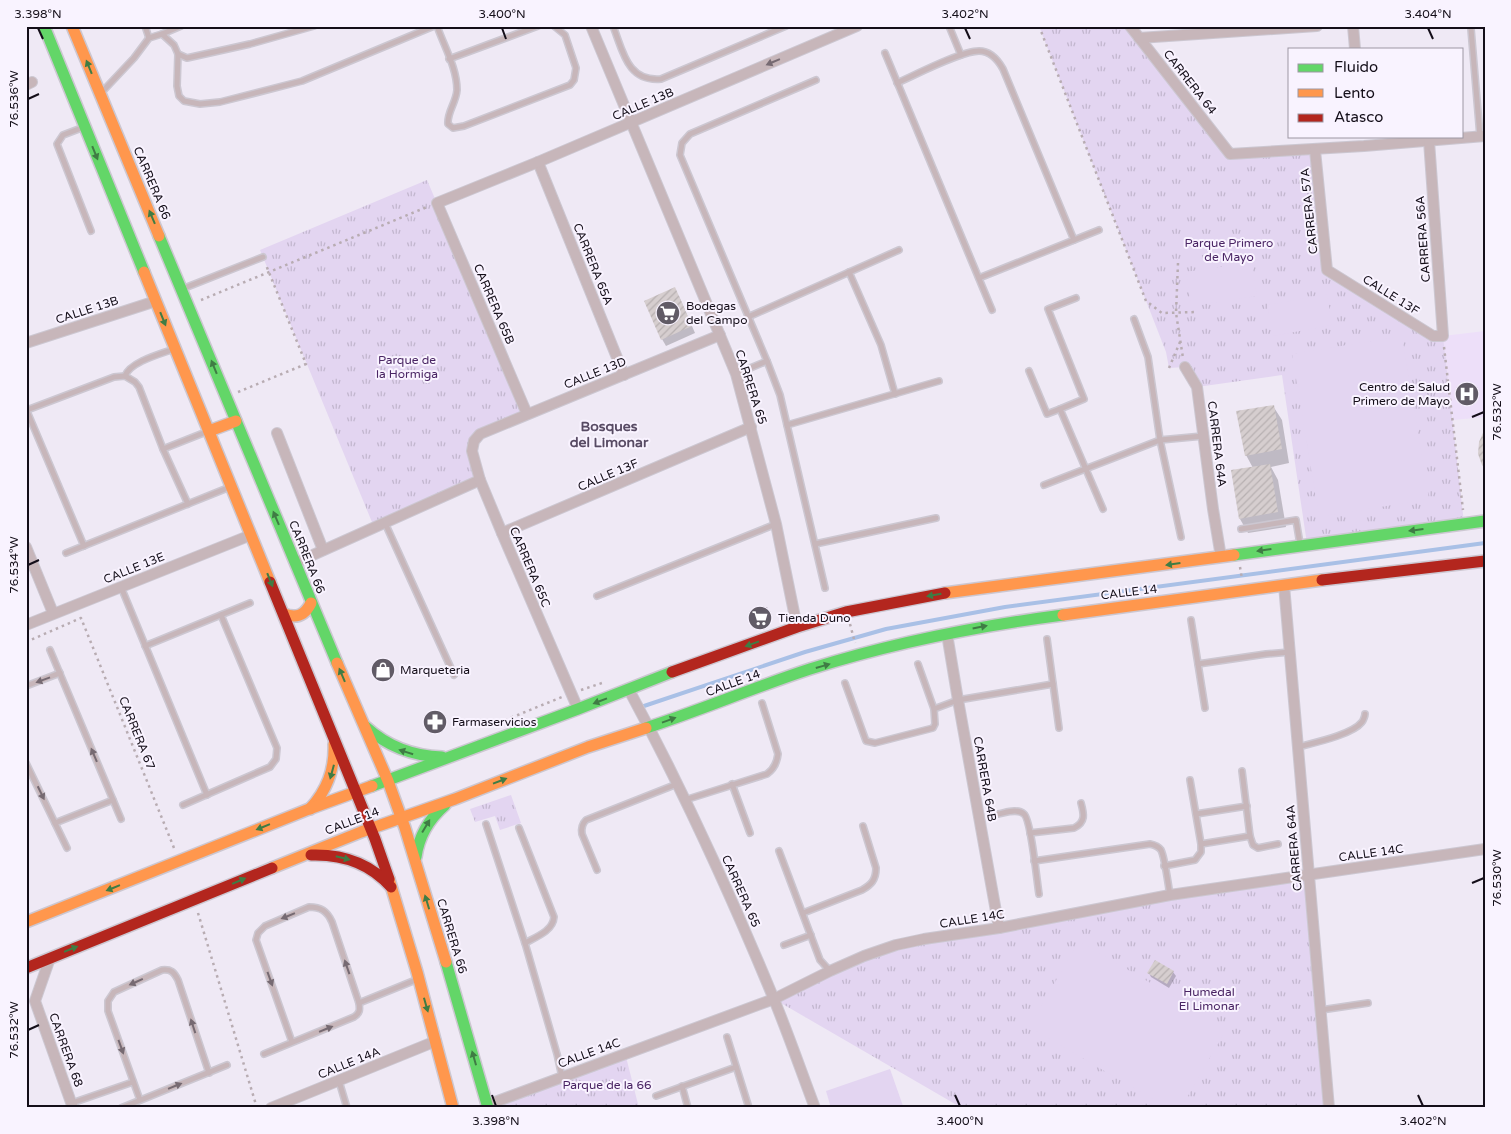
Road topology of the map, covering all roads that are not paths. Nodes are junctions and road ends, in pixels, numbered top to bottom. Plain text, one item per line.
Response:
1 (44, 26) edge
2 (72, 26) edge
3 (144, 26) edge
4 (181, 26) edge
5 (314, 26) edge
6 (435, 26) edge
7 (538, 26) edge
8 (554, 26) edge
9 (592, 26) edge
10 (613, 26) edge
11 (786, 26) edge
12 (857, 26) edge
13 (949, 26) edge
14 (1130, 26) edge
15 (1317, 26) edge
16 (1353, 26) edge
17 (1471, 30) dead end
18 (162, 34) junction
19 (149, 38) junction
20 (1139, 38) junction
21 (1355, 48) edge
22 (885, 53) dead end
23 (178, 54) junction
24 (961, 55) junction
25 (449, 58) junction
26 (816, 80) dead end
27 (897, 83) junction
28 (100, 94) junction
29 (97, 122) junction
30 (631, 122) junction
31 (1482, 137) edge
32 (1363, 141) edge
33 (1429, 141) junction
34 (1314, 150) junction
35 (538, 162) junction
36 (437, 203) joint
37 (1099, 230) dead end
38 (91, 231) dead end
39 (1074, 240) junction
40 (899, 250) dead end
41 (263, 256) dead end
42 (1327, 270) joint
43 (849, 272) junction
44 (979, 278) junction
45 (182, 289) junction
46 (1076, 298) dead end
47 (156, 301) junction
48 (992, 310) dead end
49 (748, 317) junction
50 (1134, 319) dead end
51 (720, 335) junction
52 (1443, 336) joint
53 (26, 343) edge
54 (175, 349) junction
55 (767, 361) junction
56 (1185, 367) road end
57 (1030, 371) dead end
58 (736, 374) junction
59 (624, 375) junction
60 (125, 376) junction
61 (939, 381) dead end
62 (895, 394) junction
63 (1060, 409) junction
64 (27, 410) edge
65 (527, 414) junction
66 (236, 421) junction
67 (787, 425) junction
68 (751, 427) junction
69 (209, 431) junction
70 (278, 433) dead end
71 (480, 434) joint
72 (1203, 436) junction
73 (1160, 440) junction
74 (163, 448) junction
75 (1085, 468) junction
76 (480, 480) junction
77 (1044, 485) dead end
78 (232, 486) junction
79 (188, 504) junction
80 (1103, 509) dead end
81 (936, 518) dead end
82 (1485, 521) edge
83 (384, 523) junction
84 (776, 524) junction
85 (1241, 529) dead end
86 (502, 533) junction
87 (251, 534) junction
88 (1181, 537) dead end
89 (815, 544) junction
90 (1300, 545) junction
91 (84, 546) junction
92 (26, 547) edge
93 (323, 550) junction
94 (66, 553) dead end
95 (1221, 557) junction
96 (1485, 561) edge
97 (294, 563) junction
98 (1284, 585) junction
99 (121, 586) junction
100 (825, 588) dead end
101 (597, 596) dead end
102 (250, 603) dead end
103 (311, 603) junction
104 (53, 613) junction
105 (284, 614) junction
106 (221, 615) junction
107 (1190, 620) dead end
108 (26, 625) edge
109 (798, 627) junction
110 (947, 634) junction
111 (1047, 640) dead end
112 (145, 646) junction
113 (50, 650) dead end
114 (1290, 652) junction
115 (918, 664) dead end
116 (1198, 664) junction
117 (60, 674) junction
118 (454, 675) dead end
119 (845, 683) dead end
120 (1053, 684) junction
121 (26, 686) edge
122 (629, 690) junction
123 (958, 700) junction
124 (762, 703) dead end
125 (1205, 708) dead end
126 (578, 709) junction
127 (934, 709) junction
128 (1365, 714) dead end
129 (360, 720) junction
130 (330, 728) junction
131 (649, 728) junction
132 (1059, 728) dead end
133 (1298, 747) junction
134 (454, 756) junction
135 (26, 763) edge
136 (1242, 771) dead end
137 (1190, 780) dead end
138 (388, 781) junction
139 (677, 784) junction
140 (732, 784) junction
141 (357, 792) junction
142 (206, 795) junction
143 (455, 799) junction
144 (113, 800) junction
145 (685, 800) junction
146 (1081, 803) dead end
147 (183, 805) dead end
148 (1247, 806) junction
149 (309, 809) junction
150 (998, 814) dead end
151 (1196, 814) junction
152 (121, 818) dead end
153 (402, 818) junction
154 (55, 823) junction
155 (486, 824) dead end
156 (864, 826) dead end
157 (371, 828) junction
158 (519, 828) dead end
159 (750, 833) dead end
160 (1030, 833) junction
161 (1250, 836) junction
162 (1201, 844) junction
163 (1278, 844) dead end
164 (67, 848) dead end
165 (1485, 848) edge
166 (779, 851) dead end
167 (295, 858) junction
168 (1034, 861) junction
169 (416, 864) junction
170 (1164, 866) junction
171 (597, 870) dead end
172 (1309, 875) junction
173 (394, 891) junction
174 (1039, 894) dead end
175 (1170, 895) junction
176 (803, 914) junction
177 (29, 918) edge
178 (999, 928) junction
179 (811, 934) junction
180 (524, 943) junction
181 (784, 945) dead end
182 (50, 958) junction
183 (26, 968) edge
184 (830, 971) junction
185 (418, 979) junction
186 (31, 998) edge
187 (774, 998) junction
188 (359, 1003) junction
189 (1368, 1003) dead end
190 (1321, 1010) junction
191 (727, 1037) dead end
192 (436, 1041) junction
193 (292, 1042) junction
194 (264, 1054) dead end
195 (227, 1065) dead end
196 (736, 1067) junction
197 (209, 1073) junction
198 (562, 1077) junction
199 (339, 1080) junction
200 (133, 1082) junction
201 (682, 1086) junction
202 (656, 1096) dead end
203 (140, 1100) junction
204 (72, 1105) edge
205 (487, 1106) edge
206 (121, 1108) edge
207 (270, 1108) edge
208 (347, 1108) edge
209 (453, 1108) edge
210 (688, 1108) edge
211 (749, 1108) edge
212 (815, 1108) edge
213 (1329, 1108) edge

1 - 29 street, CARRERA 66
28 -> 2 street, CARRERA 66
3 - 19 lane
4 - 18 lane
5 - 23 lane
6 - 23 lane
6 - 25 lane
7 - 25 lane
8 - 25 lane
9 - 30 street, CARRERA 65
10 - 11 lane
12 -> 30 street, CALLE 13B
13 - 24 lane
14 - 20 street, CARRERA 64
15 - 20 street
16 - 21 street
17 - 31 lane
18 - 19 lane
18 - 23 lane
19 - 28 lane
20 - 34 street, CARRERA 64
22 - 27 lane
24 - 27 lane
24 - 39 lane
26 - 49 lane
27 - 44 lane
28 - 29 street, CARRERA 66
29 - 38 lane
45 -> 29 street, CARRERA 66
29 -> 47 street, CARRERA 66
30 - 35 street, CALLE 13B
30 - 51 street, CARRERA 65
31 - 33 street
32 - 33 street
32 - 34 street
33 - 52 street, CARRERA 56A
34 - 42 street, CARRERA 57A
35 - 36 street, CALLE 13B
35 - 59 street, CARRERA 65A
36 - 65 street, CARRERA 65B
37 - 39 lane
39 - 44 lane
40 - 43 lane
41 - 45 lane
42 - 52 street, CALLE 13F
43 - 49 lane
43 - 62 lane
44 - 48 lane
66 -> 45 street, CARRERA 66
46 - 63 lane
47 - 53 street, CALLE 13B
47 -> 54 street, CARRERA 66
49 - 55 lane
50 - 73 lane
51 - 58 street, CARRERA 65
51 - 59 street, CALLE 13D
54 - 60 lane
54 - 69 street, CARRERA 66
55 - 58 lane
55 - 67 lane
56 - 72 street, CARRERA 64A
57 - 63 lane
58 - 68 street, CARRERA 65
59 - 65 street, CALLE 13D
60 - 64 lane
60 - 74 lane
61 - 62 lane
62 - 67 lane
63 - 75 lane
64 - 91 lane
65 - 71 street, CALLE 13D
66 - 69 street
97 -> 66 street, CARRERA 66
67 - 89 lane
68 - 84 street, CARRERA 65
68 - 86 street, CALLE 13F
69 - 74 lane
69 - 78 street, CARRERA 66
70 - 93 street
71 - 76 street, CARRERA 65C
72 - 73 lane
72 - 95 street, CARRERA 64A
73 - 75 lane
73 - 88 lane
74 - 79 lane
75 - 77 lane
75 - 80 lane
76 - 83 street
76 - 86 street, CARRERA 65C
78 - 79 lane
78 - 87 street, CARRERA 66
79 - 91 lane
81 - 89 lane
82 -> 90 street, CALLE 14
83 - 93 street
83 - 118 lane
84 - 101 lane
84 - 109 street, CARRERA 65
85 - 90 lane
86 - 126 street, CARRERA 65C
87 - 99 street, CALLE 13E
87 -> 105 street, CARRERA 66
89 - 100 lane
90 -> 95 street, CALLE 14
91 - 94 lane
92 - 104 street
93 - 97 street
95 -> 109 street, CALLE 14
96 - 98 street, CALLE 14
97 - 103 street, CARRERA 66
110 -> 98 street, CALLE 14
98 - 114 street, CARRERA 64A
99 - 104 street, CALLE 13E
99 - 112 lane
102 - 106 lane
103 - 105 street
129 -> 103 street, CARRERA 66
104 - 108 street, CALLE 13E
105 - 130 street, CARRERA 66
106 - 112 lane
106 - 142 lane
107 - 116 lane
109 -> 122 street, CALLE 14
110 - 123 street, CARRERA 64B
131 -> 110 street, CALLE 14
111 - 120 lane
112 - 142 lane
113 - 117 lane
114 - 116 lane
114 - 133 street, CARRERA 64A
115 - 127 lane
116 - 125 lane
117 -> 121 lane
144 -> 117 lane
119 - 127 lane
120 - 123 lane
120 - 132 lane
122 -> 126 street, CALLE 14
122 - 131 street, CARRERA 65
123 - 127 lane
123 - 178 street, CARRERA 64B
124 - 140 lane
126 - 134 street, CALLE 14
128 - 133 lane
134 -> 129 street
129 - 138 street, CARRERA 66
130 - 141 street, CARRERA 66
130 -> 149 street
131 - 139 street, CARRERA 65
143 -> 131 street, CALLE 14
133 - 172 street, CARRERA 64A
134 - 138 street, CALLE 14
135 -> 154 lane
136 - 148 lane
137 - 151 lane
138 - 141 street, CALLE 14
138 - 153 street, CARRERA 66
139 - 145 street, CARRERA 65
139 - 171 lane
140 - 145 lane
140 - 159 lane
141 - 149 street, CALLE 14
141 - 157 street, CARRERA 66
142 - 147 lane
143 - 153 street, CALLE 14
169 -> 143 street
144 - 152 lane
144 - 154 lane
145 - 187 street, CARRERA 65
146 - 160 lane
148 - 151 lane
148 - 161 lane
149 -> 177 street, CALLE 14
150 - 160 lane
151 - 162 lane
153 - 157 street, CALLE 14
153 - 169 street, CARRERA 66
154 - 164 lane
155 - 180 lane
156 - 176 lane
157 - 167 street, CALLE 14
157 - 173 street, CARRERA 66
158 - 180 lane
160 - 168 lane
161 - 162 lane
161 - 163 lane
162 - 170 lane
165 - 172 street, CALLE 14C
166 - 176 lane
167 -> 173 street
182 -> 167 street, CALLE 14
168 - 170 lane
168 - 174 lane
205 -> 169 street, CARRERA 66
170 - 175 lane
172 - 175 street, CALLE 14C
172 - 190 street, CARRERA 64A
173 - 185 street, CARRERA 66
175 - 178 street, CALLE 14C
176 - 179 lane
178 - 184 street, CALLE 14C
179 - 181 lane
179 - 184 lane
180 - 198 lane
182 - 183 street, CALLE 14
182 - 186 street, CARRERA 68
184 - 187 street, CALLE 14C
185 - 188 lane
185 -> 192 street, CARRERA 66
186 - 204 street, CARRERA 68
187 - 198 street, CALLE 14C
187 - 212 street, CARRERA 65
193 -> 188 lane
188 -> 193 lane
189 - 190 lane
190 - 213 street, CARRERA 64A
191 - 196 lane
192 - 199 street, CALLE 14A
192 - 209 street, CARRERA 66
193 - 194 lane
195 - 197 lane
196 - 201 lane
196 - 211 lane
197 -> 200 lane
203 -> 197 lane
198 - 205 street, CALLE 14C
199 - 207 street, CALLE 14A
199 - 208 lane
200 - 203 lane
200 - 204 lane
201 - 202 lane
201 - 210 lane
203 - 206 lane

